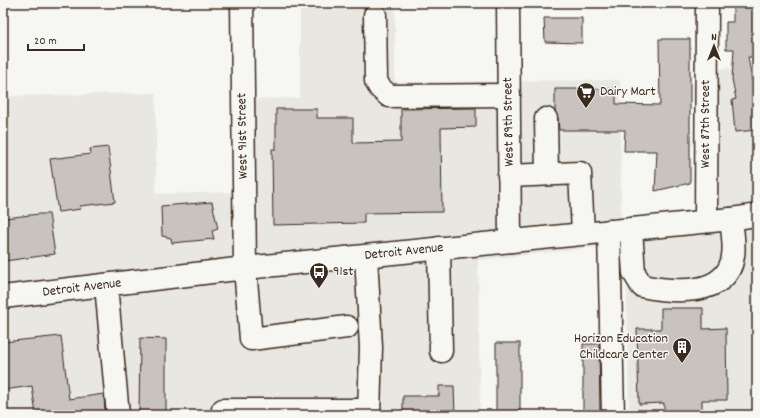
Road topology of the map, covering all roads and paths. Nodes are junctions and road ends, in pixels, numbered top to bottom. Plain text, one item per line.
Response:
1 (242, 3) edge
2 (508, 3) edge
3 (707, 3) edge
4 (375, 15) dead end
5 (509, 95) junction
6 (546, 119) dead end
7 (547, 174) junction
8 (509, 176) junction
9 (757, 215) edge
10 (731, 219) junction
11 (706, 221) junction
12 (631, 229) junction
13 (609, 231) junction
14 (583, 233) junction
15 (510, 240) junction
16 (439, 248) junction
17 (366, 256) junction
18 (245, 268) junction
19 (106, 285) junction
20 (3, 297) edge
21 (347, 327) dead end
22 (441, 351) dead end
23 (369, 412) edge
24 (118, 415) edge
25 (223, 415) edge
26 (613, 415) edge

1 - 18 main road, West 91st Street
2 - 5 main road, West 89th Street
3 - 11 main road, West 87th Street
4 - 5 main road
5 - 8 main road, West 89th Street
6 - 7 main road
7 - 8 main road
7 - 14 main road
8 - 15 main road, West 89th Street
9 - 10 main road, Detroit Avenue
10 - 11 main road, Detroit Avenue
10 - 12 main road
11 - 12 main road, Detroit Avenue
12 - 13 main road, Detroit Avenue
13 - 14 main road, Detroit Avenue
13 - 26 main road
14 - 15 main road, Detroit Avenue
15 - 16 main road, Detroit Avenue
16 - 17 main road, Detroit Avenue
16 - 22 main road
17 - 18 main road, Detroit Avenue
17 - 23 main road
18 - 19 main road, Detroit Avenue
18 - 21 main road, West 91st Street
19 - 20 main road, Detroit Avenue
19 - 24 main road
23 - 25 main road

